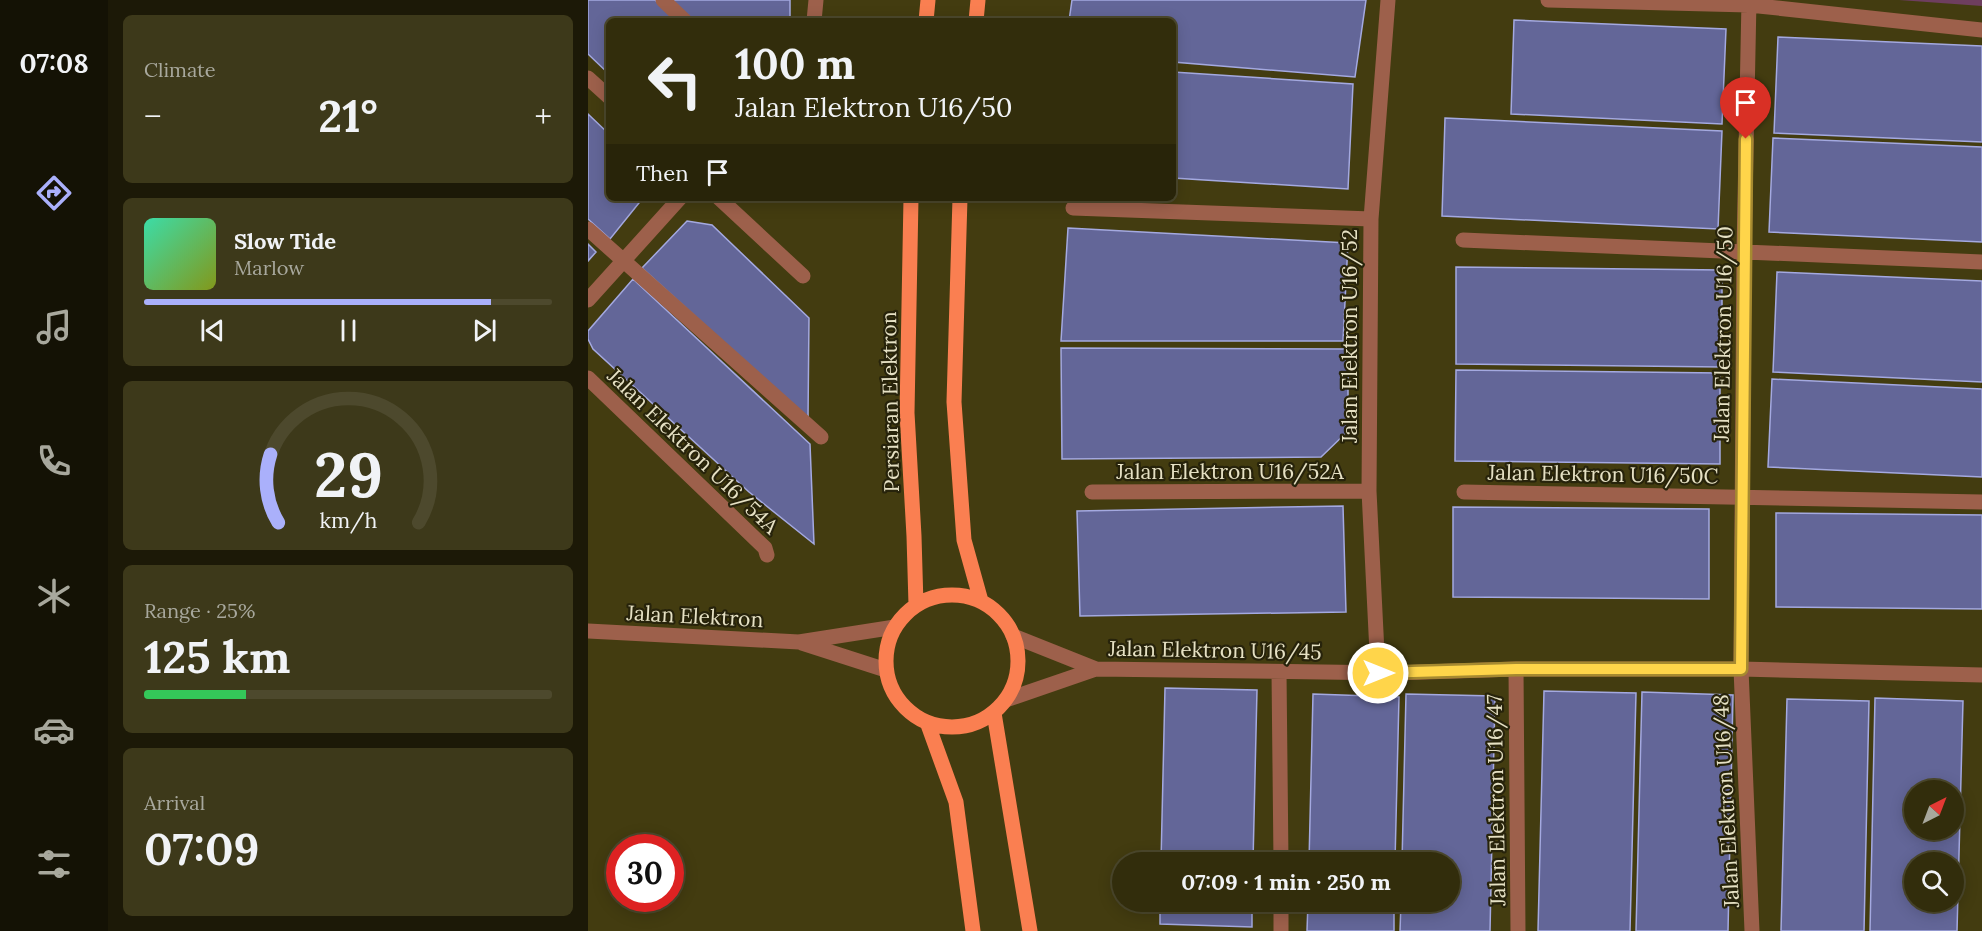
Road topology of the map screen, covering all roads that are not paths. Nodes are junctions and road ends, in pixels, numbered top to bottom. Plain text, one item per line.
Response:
1 (663, 0) edge
2 (816, 0) edge
3 (928, 0) edge
4 (978, 0) edge
5 (1388, 0) edge
6 (1548, 0) edge
7 (1749, 2) edge
8 (682, 18) edge
9 (814, 18) edge
10 (926, 18) edge
11 (976, 18) edge
12 (1982, 30) edge
13 (588, 78) edge
14 (606, 94) edge
15 (677, 201) edge
16 (722, 201) edge
17 (911, 201) edge
18 (960, 201) edge
19 (1073, 208) dead end
20 (1371, 219) junction
21 (588, 229) edge
22 (1463, 240) dead end
23 (1744, 251) junction
24 (623, 261) junction
25 (1982, 262) edge
26 (803, 276) dead end
27 (588, 300) edge
28 (588, 378) edge
29 (821, 437) dead end
30 (1369, 491) junction
31 (1092, 492) dead end
32 (1464, 492) dead end
33 (1742, 498) junction
34 (1982, 502) edge
35 (767, 555) dead end
36 (981, 602) junction
37 (916, 605) junction
38 (895, 627) junction
39 (588, 632) edge
40 (1013, 636) junction
41 (799, 642) junction
42 (1096, 669) junction
43 (1516, 669) junction
44 (1741, 669) junction
45 (886, 670) junction
46 (1279, 672) junction
47 (1378, 673) junction
48 (1982, 675) edge
49 (1006, 700) junction
50 (994, 713) junction
51 (927, 722) junction
52 (1281, 852) edge
53 (1281, 912) edge
54 (974, 931) edge
55 (1030, 931) edge
56 (1281, 931) edge
57 (1518, 931) edge
58 (1752, 931) edge

1 - 8 street
2 - 9 street
3 - 10 main road
4 - 11 main road
5 - 20 street, Jalan Elektron U16/52
6 - 7 street
7 - 12 street
7 - 23 street, Jalan Elektron U16/50
13 - 14 street
15 - 24 street
16 - 26 street
17 - 37 main road, Persiaran Elektron
18 - 36 main road
19 - 20 street
20 - 30 street, Jalan Elektron U16/52
21 - 24 street
22 - 23 street
23 - 25 street
23 - 33 street, Jalan Elektron U16/50
24 - 27 street
24 - 29 street
28 - 35 street, Jalan Elektron U16/54A
30 - 31 street, Jalan Elektron U16/52A
30 - 47 street, Jalan Elektron U16/52
32 - 33 street, Jalan Elektron U16/50C
33 - 34 street, Jalan Elektron U16/50C
33 - 44 street, Jalan Elektron U16/50
36 - 37 main road
36 - 40 main road
37 - 38 main road
38 - 41 street
38 - 45 main road
39 - 41 street, Jalan Elektron
40 - 42 street
40 - 49 main road
41 - 45 street
42 - 46 street, Jalan Elektron U16/45
42 - 49 street
43 - 44 street, Jalan Elektron U16/45
43 - 47 street, Jalan Elektron U16/45
43 - 57 street, Jalan Elektron U16/47
44 - 48 street, Jalan Elektron U16/45
44 - 58 street, Jalan Elektron U16/48
45 - 51 main road
46 - 47 street, Jalan Elektron U16/45
46 - 52 street
49 - 50 main road
50 - 51 main road
50 - 55 main road
51 - 54 main road
53 - 56 street

